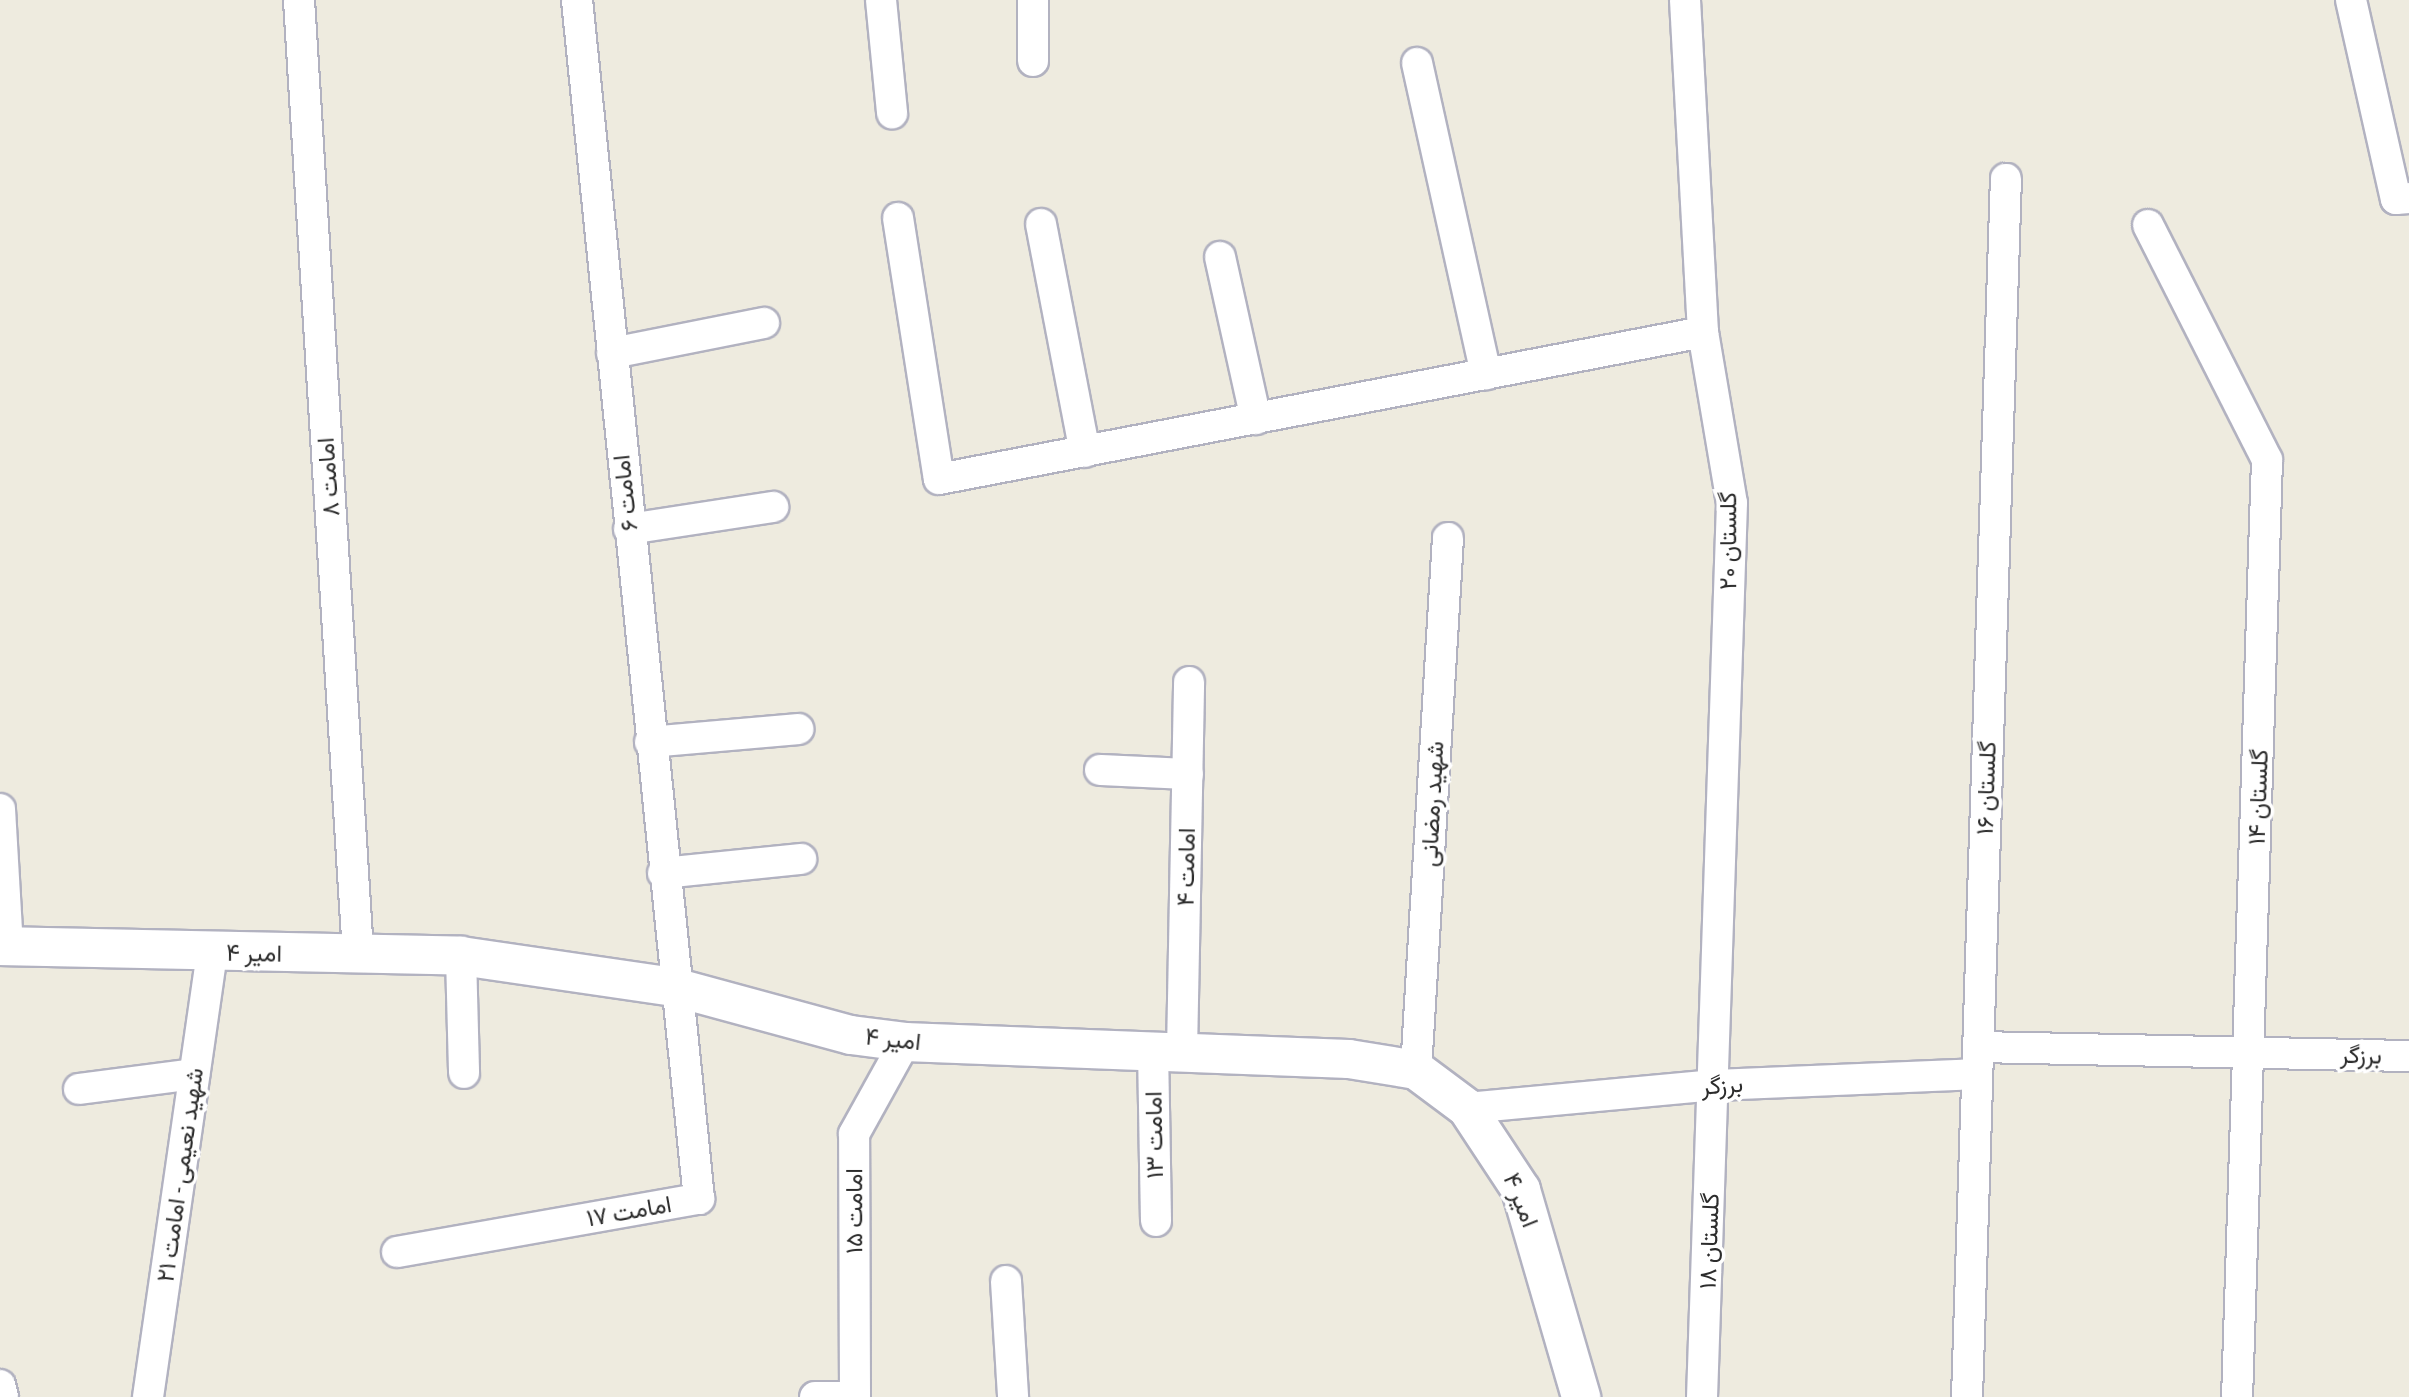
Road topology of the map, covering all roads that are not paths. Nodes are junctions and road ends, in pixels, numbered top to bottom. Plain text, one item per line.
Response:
1 (299, 0) edge
2 (577, 0) edge
3 (881, 0) edge
4 (1033, 0) edge
5 (1685, 0) edge
6 (2351, 0) edge
7 (1033, 61) dead end
8 (1417, 63) dead end
9 (892, 113) dead end
10 (2006, 179) dead end
11 (2409, 198) edge
12 (898, 218) dead end
13 (1041, 224) dead end
14 (2148, 225) dead end
15 (1220, 257) dead end
16 (764, 323) dead end
17 (1703, 332) junction
18 (612, 353) junction
19 (1486, 374) junction
20 (1256, 419) junction
21 (1085, 452) junction
22 (773, 507) dead end
23 (629, 529) junction
24 (1448, 538) dead end
25 (1189, 682) dead end
26 (798, 729) dead end
27 (650, 742) junction
28 (1100, 770) dead end
29 (1188, 774) junction
30 (0, 809) edge
31 (801, 859) dead end
32 (663, 873) junction
33 (4, 946) edge
34 (212, 952) junction
35 (358, 955) junction
36 (461, 956) junction
37 (674, 987) junction
38 (905, 1042) junction
39 (1168, 1051) junction
40 (2250, 1053) junction
41 (2409, 1056) edge
42 (1978, 1060) junction
43 (1416, 1070) junction
44 (464, 1073) dead end
45 (194, 1074) junction
46 (1715, 1085) junction
47 (79, 1089) dead end
48 (1467, 1108) junction
49 (1156, 1221) dead end
50 (397, 1252) dead end
51 (1006, 1281) dead end
52 (0, 1385) edge
53 (855, 1395) edge
54 (3, 1397) edge
55 (148, 1397) edge
56 (815, 1397) edge
57 (1013, 1397) edge
58 (1574, 1397) edge
59 (1580, 1397) edge
60 (1702, 1397) edge
61 (1967, 1397) edge
62 (2237, 1397) edge

1 - 35 street, امامت ۸
2 - 18 street, امامت ۶
3 - 9 street
4 - 7 street
5 - 17 street, گلستان ۲۰
6 - 11 street
8 - 19 street
10 - 42 street, گلستان ۱۶
12 - 21 street
13 - 21 street
14 - 40 street, گلستان ۱۴
15 - 20 street
16 - 18 street
17 - 19 street
17 - 46 street, گلستان ۲۰
18 - 23 street, امامت ۶
19 - 20 street
20 - 21 street
22 - 23 street
23 - 27 street, امامت ۶
24 - 43 street, شهید رمضانی
25 - 29 street, امامت ۴
26 - 27 street
27 - 32 street, امامت ۶
28 - 29 street
29 - 39 street, امامت ۴
30 - 33 street
31 - 32 street
32 - 37 street, امامت ۶
33 - 34 street, امیر ۴
34 - 35 street, امیر ۴
34 - 45 street, شهید نعیمی - امامت ۲۱
35 - 36 street, امیر ۴
36 - 37 street, امیر ۴
36 - 44 street
37 - 38 street, امیر ۴
37 - 50 street, امامت ۱۷
38 - 39 street, امیر ۴
38 - 53 street, امامت ۱۵
39 - 43 street, امیر ۴
39 - 49 street, امامت ۱۳
40 - 41 street, برزگر
40 - 42 street, برزگر
40 - 62 street, گلستان ۱۴
42 - 46 street, برزگر
42 - 61 street, گلستان ۱۶
43 - 48 street, امیر ۴
45 - 47 street
45 - 55 street, شهید نعیمی - امامت ۲۱
46 - 48 street, برزگر
46 - 60 street, گلستان ۱۸
48 - 59 street, امیر ۴
51 - 57 street
52 - 54 street
53 - 56 street
58 - 59 street

